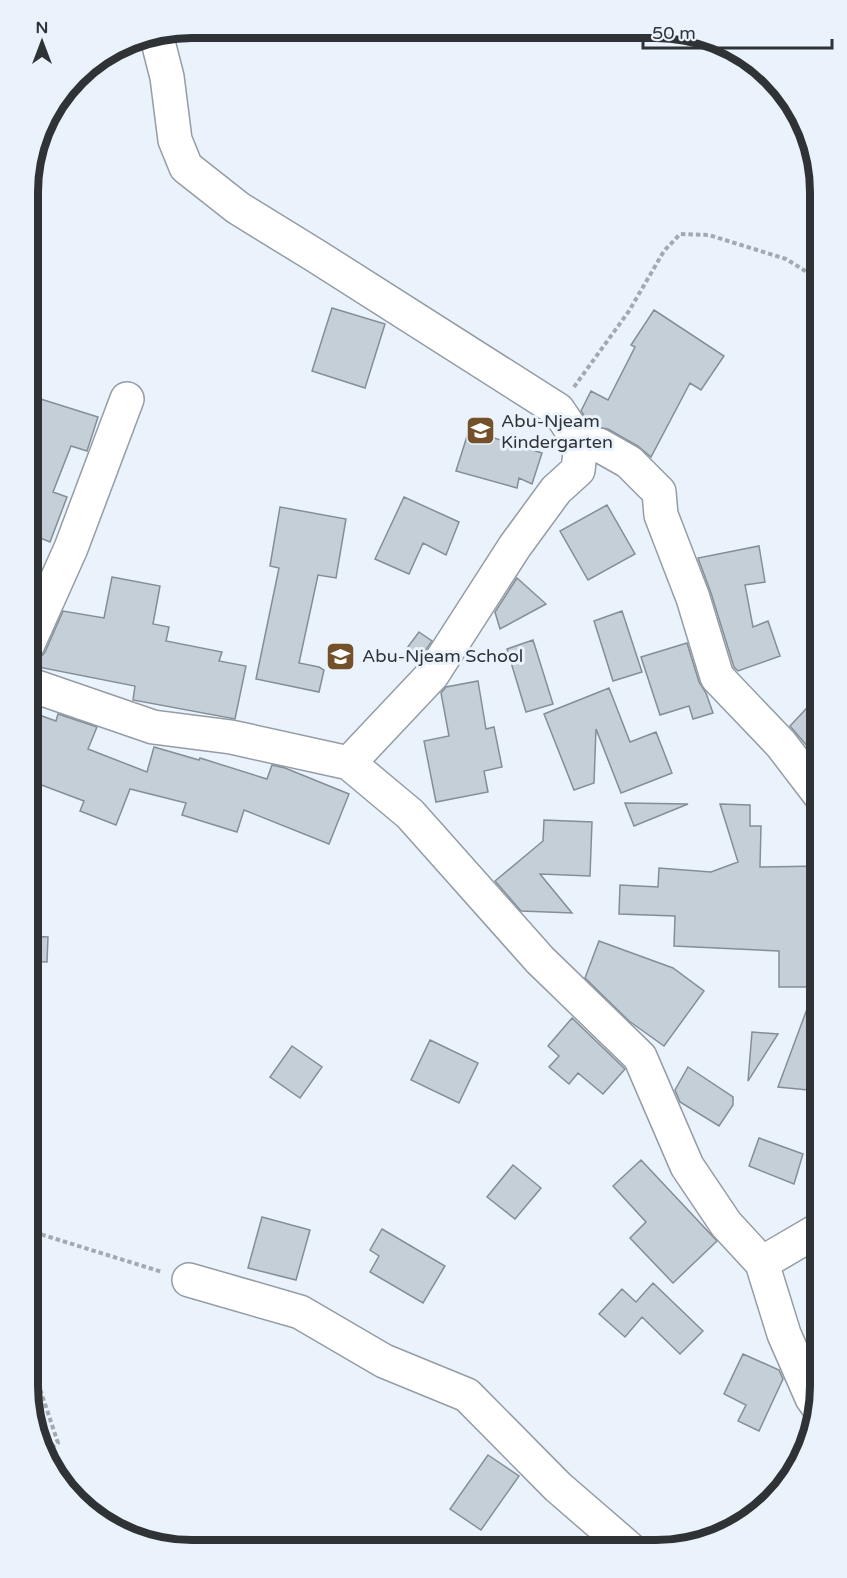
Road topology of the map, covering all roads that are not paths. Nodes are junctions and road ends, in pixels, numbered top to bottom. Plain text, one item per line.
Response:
1 (155, 42) edge
2 (127, 399) dead end
3 (581, 444) junction
4 (38, 622) edge
5 (38, 687) edge
6 (349, 763) junction
7 (810, 781) edge
8 (809, 1235) edge
9 (762, 1263) junction
10 (189, 1280) road end
11 (809, 1391) edge
12 (619, 1540) edge

1 - 3 street
2 - 4 street
3 - 6 street
3 - 7 street
5 - 6 street
6 - 9 street
8 - 9 street
9 - 11 street
10 - 12 street

